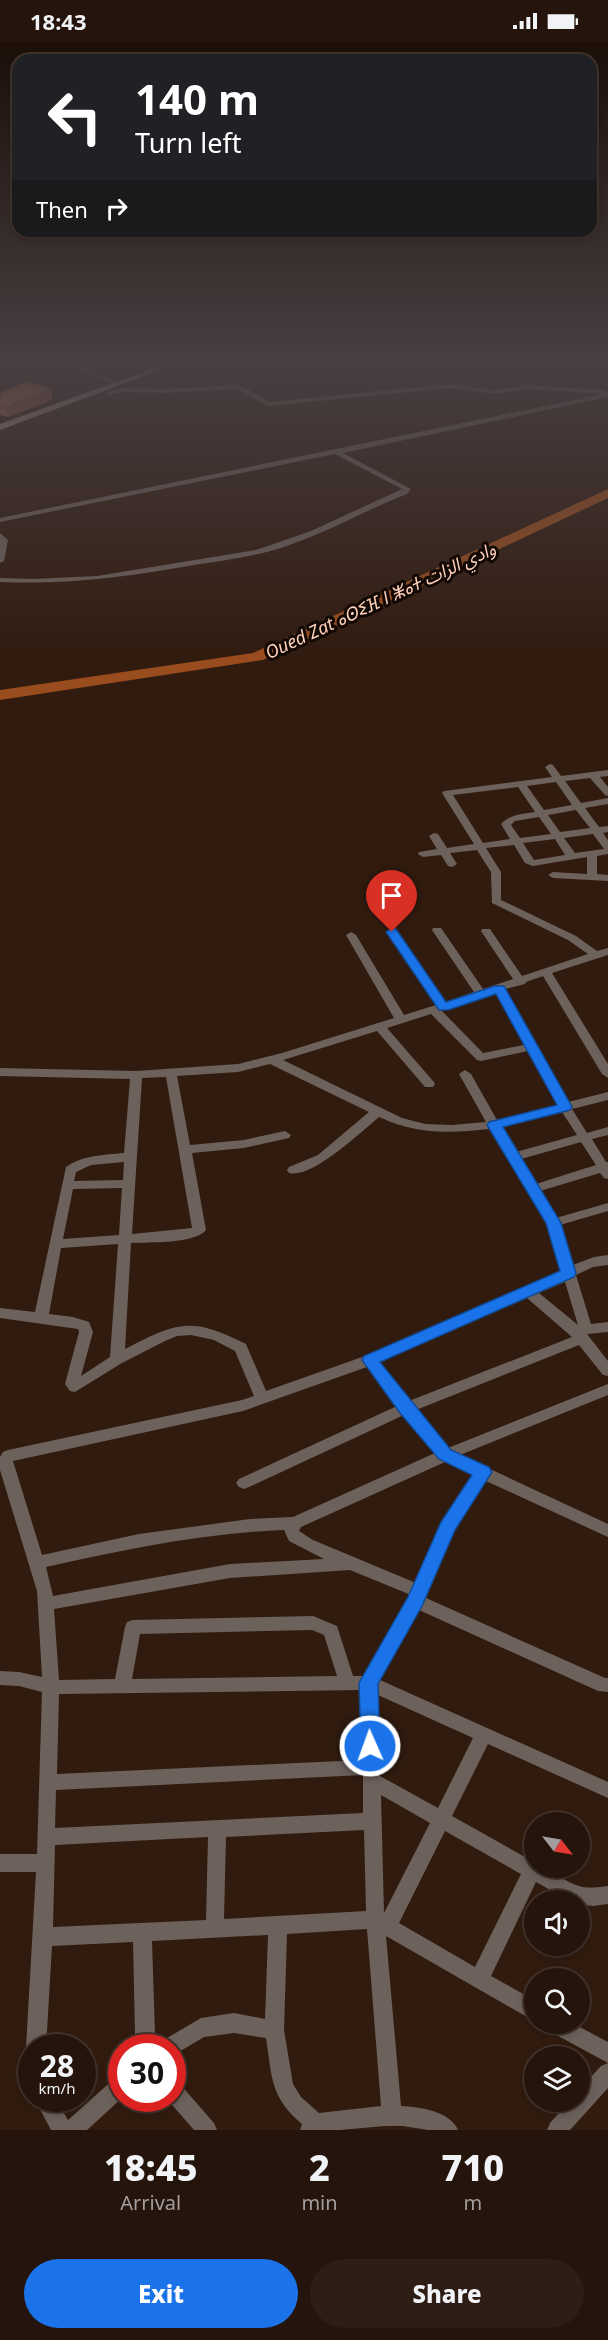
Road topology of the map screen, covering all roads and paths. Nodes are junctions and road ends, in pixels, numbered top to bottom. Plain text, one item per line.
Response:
1 (294, 461) edge
2 (353, 461) edge
3 (0, 520) edge
4 (0, 536) edge
5 (0, 561) edge
6 (0, 580) edge
7 (550, 767) dead end
8 (608, 773) edge
9 (593, 775) junction
10 (558, 780) junction
11 (521, 784) junction
12 (608, 793) edge
13 (608, 801) edge
14 (579, 806) junction
15 (543, 813) junction
16 (608, 829) edge
17 (596, 830) junction
18 (434, 836) dead end
19 (559, 836) junction
20 (518, 842) junction
21 (482, 847) junction
22 (608, 849) edge
23 (444, 852) junction
24 (423, 854) dead end
25 (592, 854) junction
26 (572, 857) junction
27 (452, 864) dead end
28 (554, 875) dead end
29 (592, 878) junction
30 (608, 878) edge
31 (437, 930) dead end
32 (486, 931) dead end
33 (392, 932) dead end
34 (351, 935) dead end
35 (608, 951) edge
36 (596, 955) junction
37 (546, 973) junction
38 (521, 982) junction
39 (499, 989) junction
40 (482, 995) junction
41 (439, 1008) junction
42 (401, 1020) junction
43 (380, 1027) junction
44 (532, 1047) junction
45 (272, 1060) junction
46 (0, 1072) edge
47 (171, 1074) junction
48 (465, 1074) dead end
49 (608, 1074) edge
50 (136, 1075) junction
51 (429, 1084) dead end
52 (608, 1096) edge
53 (566, 1107) junction
54 (378, 1111) junction
55 (494, 1125) junction
56 (608, 1131) edge
57 (285, 1135) dead end
58 (584, 1137) junction
59 (185, 1150) junction
60 (131, 1157) junction
61 (513, 1157) junction
62 (606, 1169) edge
63 (293, 1170) dead end
64 (129, 1184) junction
65 (67, 1185) junction
66 (532, 1189) junction
67 (608, 1208) edge
68 (553, 1223) junction
69 (125, 1241) junction
70 (55, 1244) junction
71 (608, 1260) edge
72 (569, 1273) junction
73 (527, 1291) junction
74 (0, 1313) edge
75 (41, 1318) junction
76 (608, 1327) edge
77 (581, 1332) junction
78 (117, 1359) junction
79 (370, 1360) junction
80 (608, 1371) edge
81 (608, 1389) edge
82 (262, 1398) junction
83 (406, 1408) junction
84 (445, 1455) junction
85 (483, 1472) junction
86 (244, 1482) dead end
87 (295, 1523) junction
88 (608, 1531) edge
89 (36, 1563) junction
90 (352, 1564) junction
91 (418, 1596) junction
92 (46, 1604) junction
93 (0, 1678) edge
94 (347, 1683) junction
95 (369, 1683) junction
96 (608, 1685) edge
97 (122, 1686) junction
98 (51, 1687) junction
99 (484, 1734) junction
100 (371, 1773) junction
101 (47, 1782) junction
102 (608, 1790) edge
103 (441, 1819) junction
104 (373, 1821) junction
105 (217, 1828) junction
106 (45, 1837) junction
107 (0, 1863) edge
108 (45, 1863) junction
109 (524, 1866) edge
110 (528, 1878) edge
111 (546, 1878) edge
112 (608, 1895) edge
113 (381, 1923) junction
114 (278, 1926) junction
115 (215, 1928) junction
116 (142, 1932) junction
117 (43, 1938) junction
118 (479, 1979) junction
119 (524, 2005) edge
120 (274, 2030) junction
121 (37, 2034) edge
122 (145, 2034) edge
123 (573, 2034) edge
124 (186, 2037) edge
125 (608, 2054) edge
126 (608, 2073) edge
127 (108, 2098) edge
128 (186, 2106) edge
129 (52, 2112) edge
130 (392, 2114) junction
131 (317, 2128) edge
132 (62, 2130) edge
133 (72, 2130) edge
134 (207, 2130) edge
135 (448, 2130) edge
136 (557, 2130) edge

1 - 3 street
2 - 6 street
4 - 5 street
7 - 10 street
8 - 9 street
9 - 10 street
9 - 12 street
10 - 11 street
10 - 14 street
11 - 15 street
11 - 21 street
13 - 14 street
14 - 15 street
14 - 17 street
15 - 19 street
15 - 20 street
16 - 17 street
17 - 19 street
17 - 22 street
18 - 23 street
19 - 20 street
19 - 26 street
20 - 21 street
20 - 26 street
21 - 23 street
21 - 36 street
22 - 25 street
23 - 24 street
23 - 27 street
25 - 26 street
25 - 29 street
28 - 29 street
29 - 30 street
31 - 40 street
32 - 38 street
33 - 41 street
34 - 42 street
35 - 36 street
36 - 37 street
37 - 38 street
37 - 49 street
38 - 39 street
39 - 40 street
39 - 44 street
40 - 41 street
41 - 42 street
41 - 44 street
42 - 43 street
43 - 45 street
43 - 51 street
44 - 53 street
45 - 47 street
45 - 54 street
46 - 50 street
47 - 50 street
47 - 59 street
48 - 55 street
50 - 60 street
52 - 53 street
53 - 55 street
53 - 58 street
54 - 55 street
54 - 63 street
55 - 61 street
56 - 58 street
57 - 59 street
58 - 61 street
58 - 62 street
59 - 69 street
60 - 64 street
60 - 65 street
61 - 66 street
62 - 66 street
64 - 65 street
64 - 69 street
65 - 70 street
66 - 68 street
67 - 68 street
68 - 72 street
69 - 70 street
69 - 78 street
70 - 75 street
71 - 72 street
72 - 73 street
72 - 77 street
73 - 77 street
73 - 79 street
74 - 75 street
75 - 78 street
76 - 77 street
77 - 80 street
77 - 83 street
78 - 82 street
79 - 82 street
79 - 83 street
81 - 84 street
82 - 89 street
83 - 84 street
83 - 86 street
84 - 85 street
84 - 87 street
85 - 88 street
85 - 91 street
87 - 89 street
87 - 90 street
89 - 92 street
90 - 91 street
90 - 92 street
91 - 95 street
91 - 96 street
92 - 98 street
93 - 98 street
94 - 95 street
94 - 97 street
94 - 97 street
95 - 99 street
95 - 100 street
97 - 98 street
98 - 101 street
99 - 102 street
99 - 103 street
100 - 101 street
100 - 103 street
100 - 104 street
101 - 106 street
103 - 109 street
103 - 113 street
104 - 105 street
104 - 113 street
105 - 106 street
105 - 115 street
106 - 108 street
107 - 108 street
108 - 117 street
110 - 118 street
111 - 112 street
113 - 114 street
113 - 118 street
113 - 130 street
114 - 115 street
114 - 120 street
115 - 116 street
116 - 117 street
116 - 122 street
117 - 121 street
118 - 119 street
120 - 124 street
120 - 131 street
123 - 125 street
126 - 136 street
127 - 133 street
128 - 134 street
129 - 132 street
130 - 131 street
130 - 135 street

